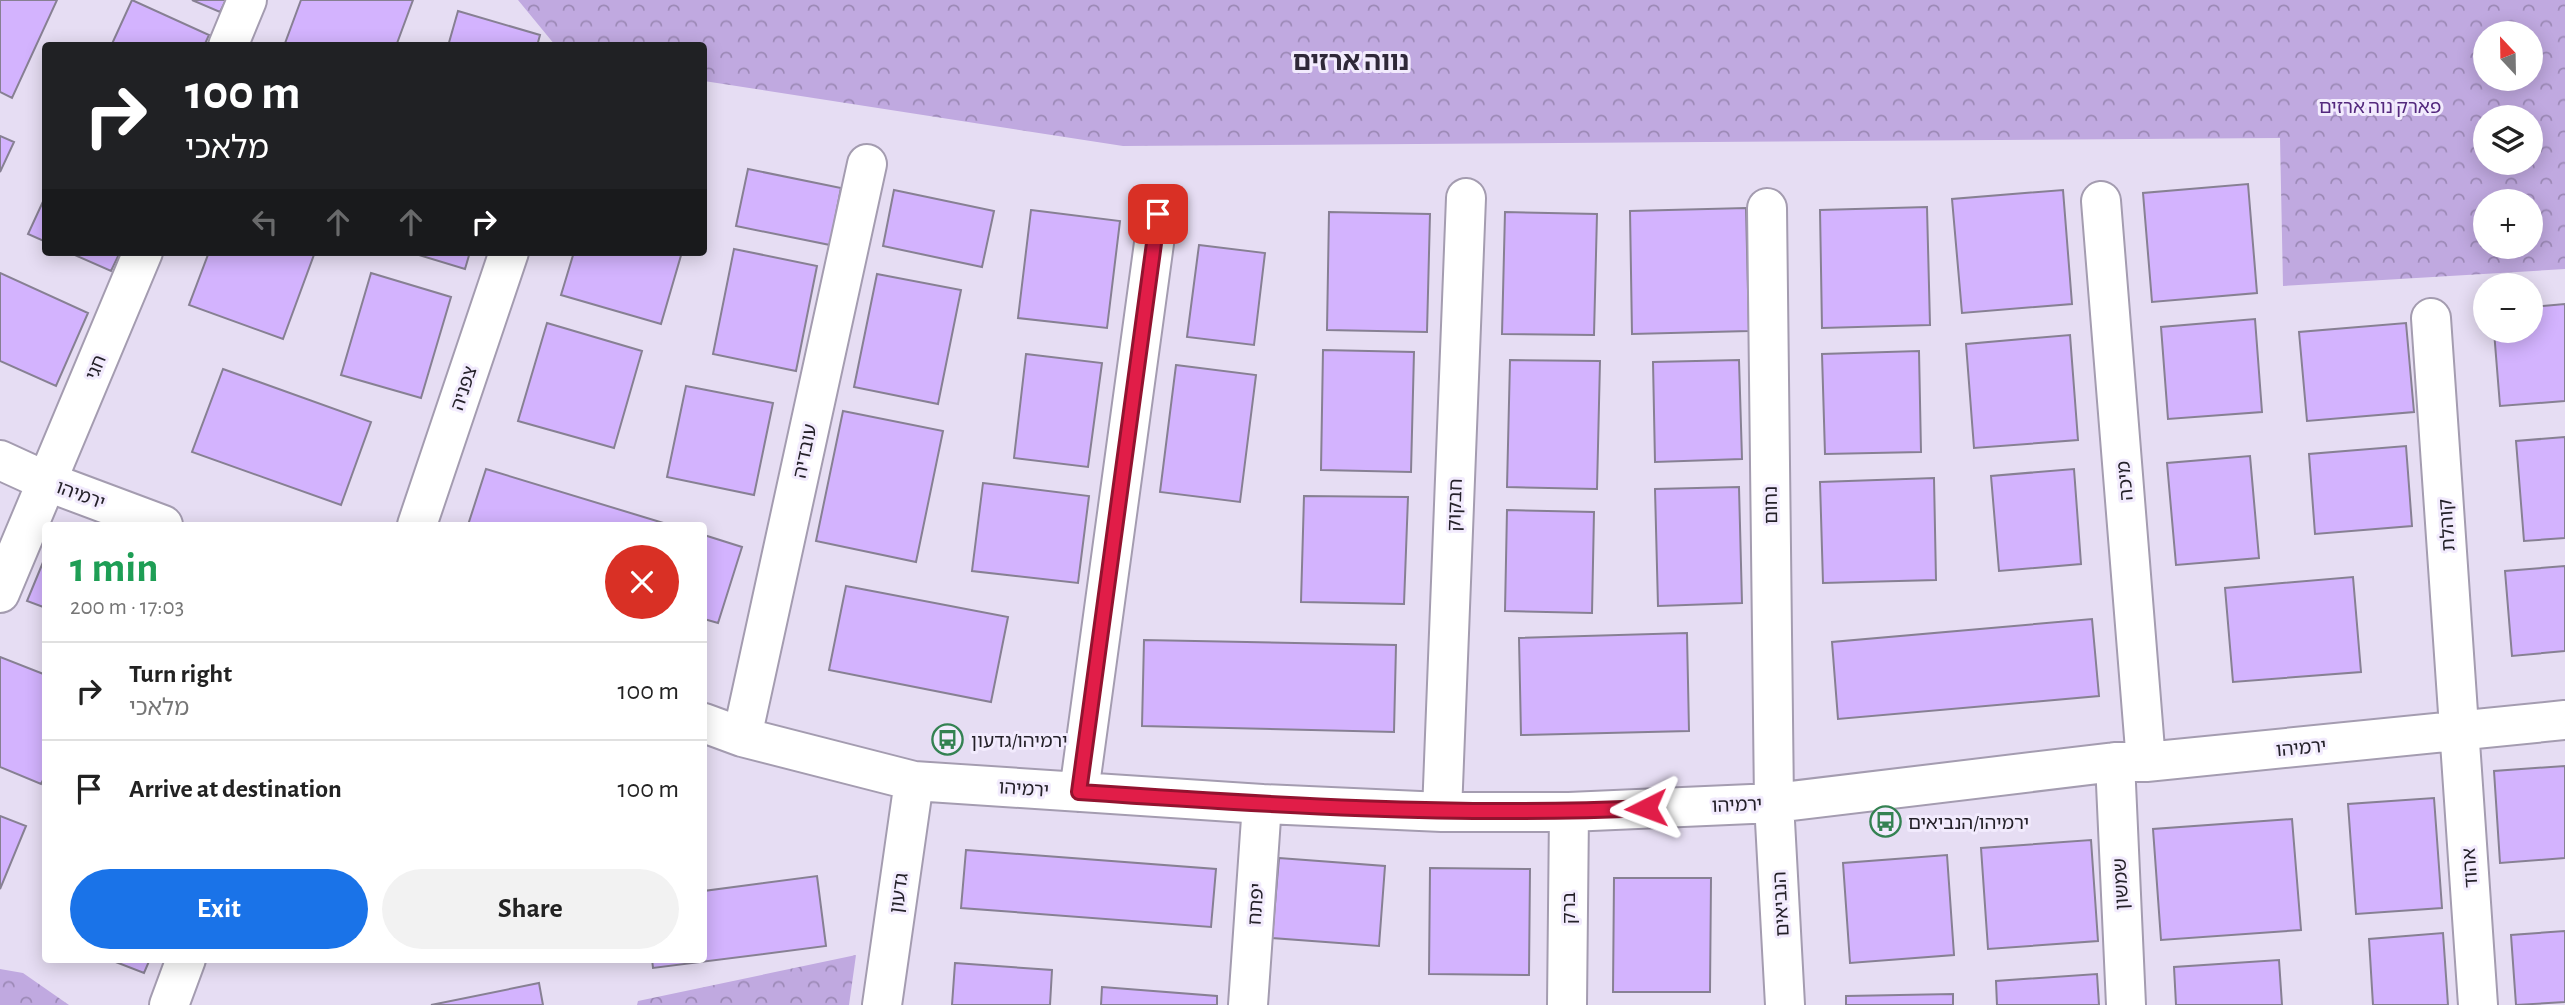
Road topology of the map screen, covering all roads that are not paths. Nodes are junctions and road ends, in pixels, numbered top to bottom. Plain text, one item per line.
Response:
1 (247, 0) edge
2 (230, 42) edge
3 (867, 164) dead end
4 (1466, 198) dead end
5 (2101, 201) dead end
6 (1767, 208) dead end
7 (1158, 214) dead end
8 (141, 256) edge
9 (508, 256) edge
10 (2431, 318) dead end
11 (0, 460) edge
12 (48, 482) junction
13 (155, 522) edge
14 (418, 522) edge
15 (0, 593) edge
16 (2565, 720) edge
17 (707, 724) edge
18 (2461, 732) junction
19 (742, 737) junction
20 (2131, 762) junction
21 (915, 781) junction
22 (1079, 792) junction
23 (1774, 803) junction
24 (1262, 804) junction
25 (1442, 812) junction
26 (1569, 812) junction
27 (185, 963) edge
28 (169, 1005) edge
29 (882, 1005) edge
30 (1248, 1005) edge
31 (1567, 1005) edge
32 (1786, 1005) edge
33 (2126, 1005) edge
34 (2478, 1005) edge

1 - 2 street
3 - 19 street, עובדיה
4 - 25 street, חבקוק
5 - 20 street, מיכה
6 - 23 street, נחום
7 - 22 street
8 - 12 street, חגי
9 - 14 street, צפניה
10 - 18 street, קוהלת
11 - 12 street, ירמיהו
12 - 13 street, ירמיהו
12 - 15 street, חגי
16 - 18 street, ירמיהו
17 - 19 street, ירמיהו
18 - 20 street, ירמיהו
18 - 34 street, אהוד
19 - 21 street, ירמיהו
20 - 23 street, ירמיהו
20 - 33 street, שמשון
21 - 22 street, ירמיהו
21 - 29 street, גדעון
22 - 24 street, ירמיהו
23 - 26 street, ירמיהו
23 - 32 street, הנביאים
24 - 25 street, ירמיהו
24 - 30 street, יפתח
25 - 26 street, ירמיהו
26 - 31 street, ברק
27 - 28 street

